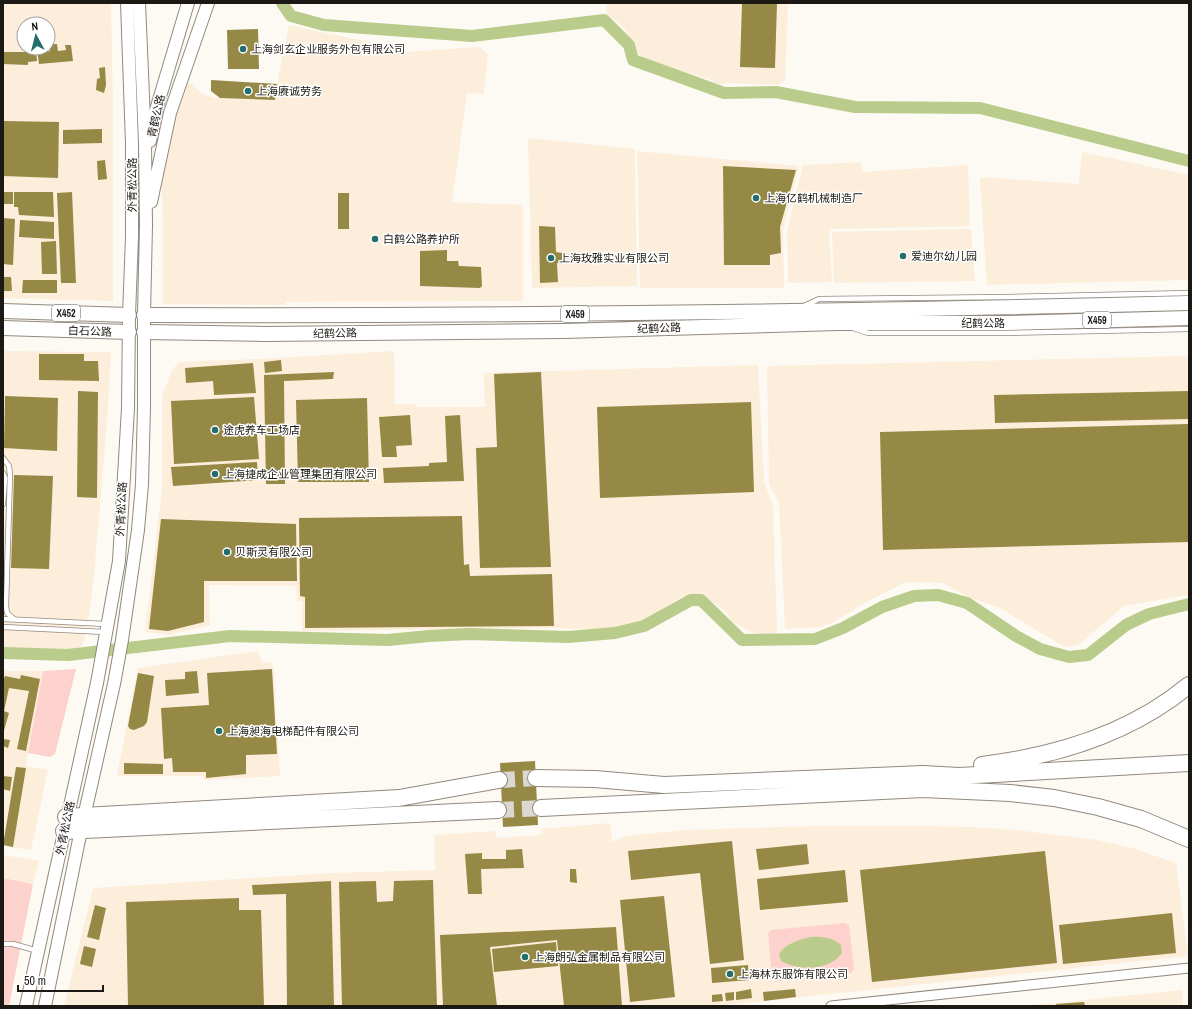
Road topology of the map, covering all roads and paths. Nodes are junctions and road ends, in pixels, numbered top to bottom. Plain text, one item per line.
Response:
1 (127, 3) edge
2 (140, 3) edge
3 (188, 3) edge
4 (208, 3) edge
5 (145, 164) junction
6 (146, 225) junction
7 (132, 231) junction
8 (1189, 293) edge
9 (1006, 302) junction
10 (1189, 303) edge
11 (3, 311) edge
12 (129, 315) junction
13 (144, 315) junction
14 (1189, 318) edge
15 (3, 328) edge
16 (1006, 328) junction
17 (1189, 329) edge
18 (129, 332) junction
19 (144, 332) junction
20 (3, 458) edge
21 (3, 474) edge
22 (3, 504) edge
23 (3, 619) edge
24 (14, 619) junction
25 (3, 623) edge
26 (3, 627) edge
27 (12, 628) junction
28 (107, 632) junction
29 (1189, 685) edge
30 (1189, 763) edge
31 (1130, 771) junction
32 (1189, 772) edge
33 (536, 778) tunnel mouth
34 (499, 780) tunnel mouth
35 (923, 782) junction
36 (540, 808) tunnel mouth
37 (498, 810) tunnel mouth
38 (83, 823) junction
39 (65, 824) junction
40 (1189, 839) edge
41 (3, 944) edge
42 (38, 951) junction
43 (1189, 968) edge
44 (26, 1006) edge
45 (45, 1006) edge
46 (832, 1006) edge

1 - 7 main road, 外青松公路
2 - 5 main road, 外青松公路
3 - 5 main road, 青鹤公路
4 - 6 main road, 青鹤公路
5 - 6 main road, 外青松公路
5 - 7 main road, 青鹤公路
6 - 13 main road, 外青松公路
7 - 12 main road, 外青松公路
8 - 9 lane
9 - 10 main road, 纪鹤公路 / X459
9 - 13 main road, 纪鹤公路 / X459
11 - 12 main road, 白石公路 / X452
12 - 13 main road, 纪鹤公路 / X459
12 - 18 main road, 外青松公路
13 - 19 main road, 外青松公路
14 - 16 main road, 纪鹤公路 / X459
15 - 18 main road, 白石公路 / X452
16 - 17 lane
16 - 19 main road, 纪鹤公路 / X459
18 - 19 main road, 纪鹤公路 / X459
18 - 28 main road, 外青松公路
19 - 38 main road, 外青松公路
20 - 24 lane
21 - 22 lane
23 - 24 lane
24 - 28 lane
25 - 27 lane
26 - 27 lane
27 - 28 lane
28 - 39 main road, 外青松公路
29 - 35 highway
30 - 31 highway
31 - 32 highway
31 - 35 highway
33 - 35 highway
34 - 38 highway
35 - 36 highway
35 - 40 highway
37 - 38 highway
38 - 39 highway
38 - 45 main road, 外青松公路
39 - 42 main road, 外青松公路
41 - 42 lane
42 - 44 main road, 外青松公路
43 - 46 street

